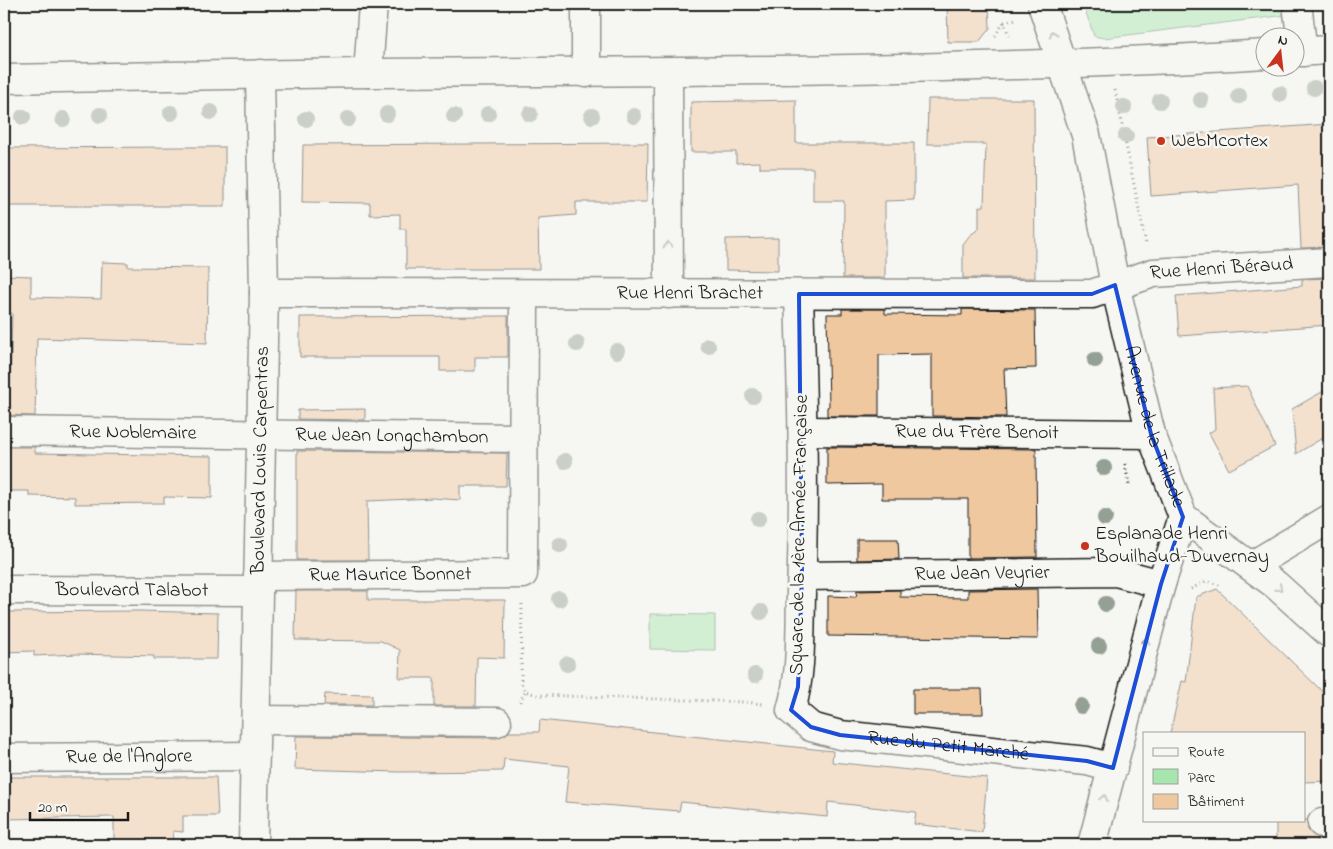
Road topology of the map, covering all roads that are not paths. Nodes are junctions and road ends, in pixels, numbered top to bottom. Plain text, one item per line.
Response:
1 (373, 4) edge
2 (586, 4) edge
3 (1042, 4) edge
4 (1297, 4) edge
5 (1309, 51) edge
6 (1256, 55) edge
7 (1063, 65) junction
8 (668, 72) junction
9 (368, 73) junction
10 (586, 73) junction
11 (260, 74) junction
12 (4, 79) edge
13 (1329, 262) edge
14 (1115, 285) junction
15 (264, 294) junction
16 (524, 294) junction
17 (668, 294) junction
18 (799, 294) junction
19 (4, 431) edge
20 (803, 431) junction
21 (1151, 434) junction
22 (261, 435) junction
23 (523, 438) junction
24 (1183, 517) junction
25 (1329, 519) edge
26 (1251, 566) junction
27 (802, 576) junction
28 (258, 584) junction
29 (1173, 588) junction
30 (4, 590) edge
31 (1329, 633) edge
32 (791, 710) joint
33 (256, 720) junction
34 (497, 722) dead end
35 (255, 756) junction
36 (4, 758) edge
37 (1112, 768) junction
38 (253, 845) edge
39 (1092, 845) edge

1 - 9 street
2 - 10 street
7 -> 3 street, Avenue de la Trillade
4 - 5 street
6 - 7 street
7 - 8 street
7 - 14 street, Avenue de la Trillade
8 - 10 street
17 -> 8 street
9 - 10 street
9 - 11 street
11 - 12 street
11 - 15 street, Boulevard Louis Carpentras
13 - 14 street, Rue Henri Béraud
14 - 18 street, Rue Henri Brachet
14 - 21 street, Avenue de la Trillade
15 - 16 street, Rue Henri Brachet
15 - 22 street, Boulevard Louis Carpentras
16 - 17 street, Rue Henri Brachet
16 - 23 street
17 - 18 street, Rue Henri Brachet
18 - 20 street, Square de la 1ère Armée Française
19 - 22 street, Rue Noblemaire
20 - 21 street, Rue du Frère Benoit
20 - 27 street, Square de la 1ère Armée Française
21 - 24 street, Avenue de la Trillade
22 - 23 street, Rue Jean Longchambon
22 - 28 street, Boulevard Louis Carpentras
23 - 28 street, Rue Maurice Bonnet
24 - 26 street
24 - 29 street, Avenue de la Trillade
25 - 26 street
26 -> 31 street
27 - 29 street, Rue Jean Veyrier
27 - 32 street, Square de la 1ère Armée Française
28 - 30 street, Boulevard Talabot
28 - 33 street, Boulevard Louis Carpentras
37 -> 29 street, Avenue de la Trillade
32 - 37 street, Rue du Petit Marché
33 - 34 street
33 - 35 street, Boulevard Louis Carpentras
35 - 36 street, Rue de l'Anglore
35 - 38 street, Boulevard Louis Carpentras
39 -> 37 street, Avenue de la Trillade

